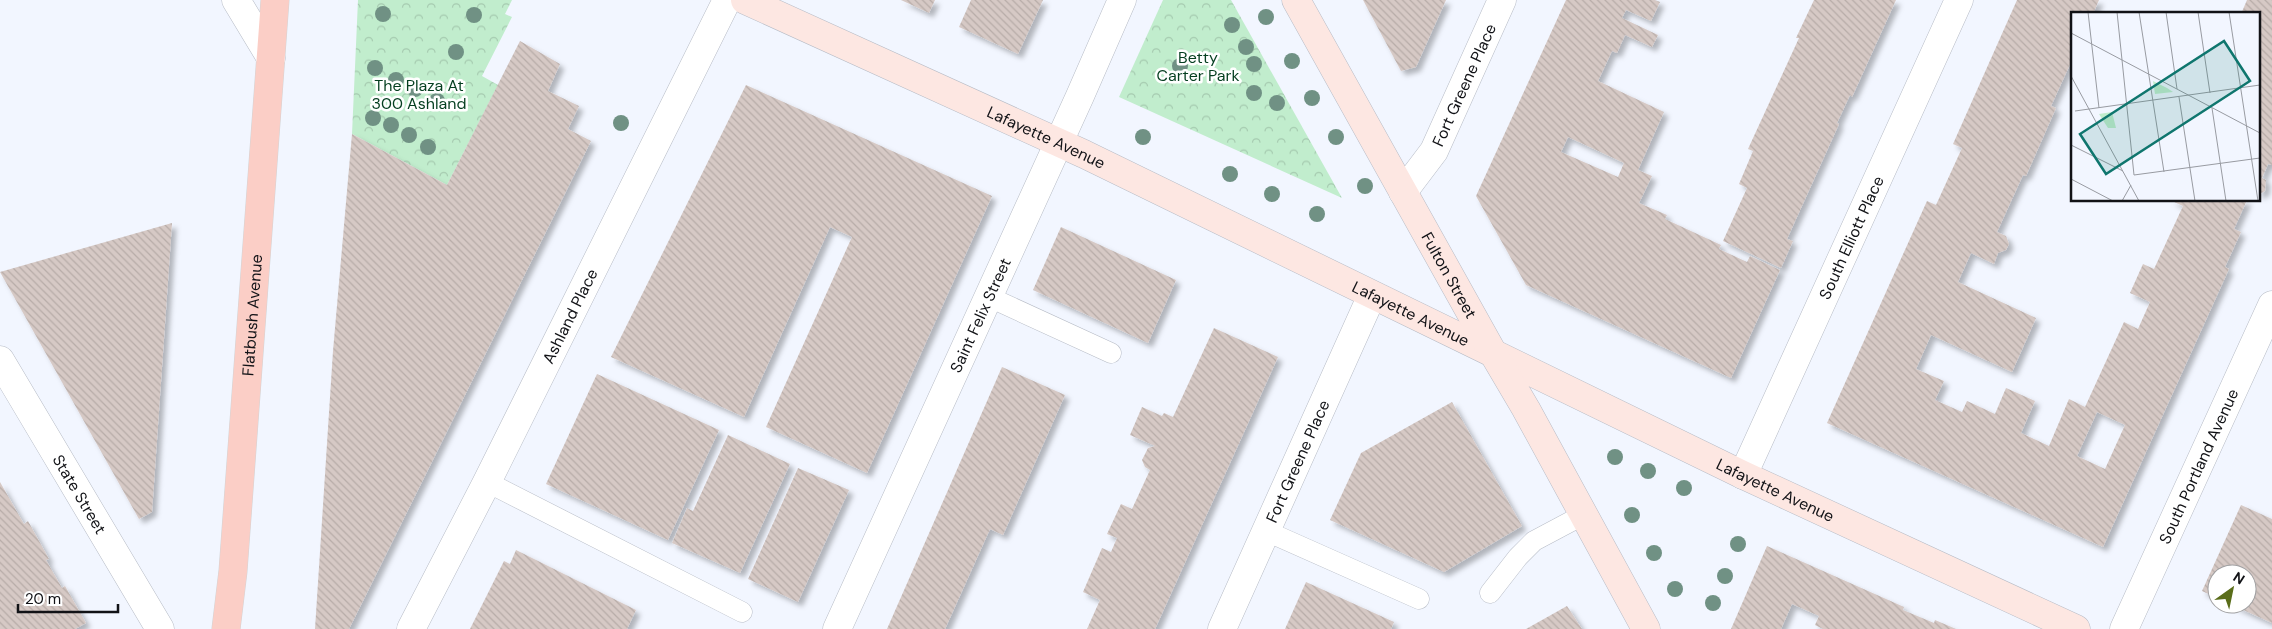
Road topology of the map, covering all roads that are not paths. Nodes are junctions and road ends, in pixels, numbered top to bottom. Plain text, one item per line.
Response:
1 (236, 0) edge
2 (275, 0) edge
3 (727, 0) edge
4 (745, 0) edge
5 (1122, 0) edge
6 (1296, 0) edge
7 (1502, 0) edge
8 (1959, 0) edge
9 (271, 58) junction
10 (1060, 142) junction
11 (1403, 192) junction
12 (1372, 295) junction
13 (989, 297) junction
14 (2272, 305) edge
15 (1111, 353) dead end
16 (1493, 353) junction
17 (0, 360) edge
18 (1744, 474) junction
19 (487, 482) junction
20 (1583, 515) junction
21 (1266, 531) junction
22 (1490, 592) dead end
23 (1419, 599) dead end
24 (742, 612) dead end
25 (160, 629) edge
26 (226, 629) edge
27 (411, 629) edge
28 (838, 629) edge
29 (1222, 629) edge
30 (1646, 629) edge
31 (2076, 629) edge
32 (2124, 629) edge

1 - 9 street
2 - 9 main road, Flatbush Avenue
3 - 19 street, Ashland Place
4 - 10 main road, Lafayette Avenue
5 - 10 street, Saint Felix Street
6 - 11 main road, Fulton Street
7 - 11 street, Fort Greene Place
8 - 18 street, South Elliott Place
9 - 26 main road, Flatbush Avenue
10 - 12 main road, Lafayette Avenue
10 - 13 street, Saint Felix Street
11 - 16 main road, Fulton Street
12 - 16 main road, Lafayette Avenue
12 - 21 street, Fort Greene Place
13 - 15 lane
13 - 28 street, Saint Felix Street
14 - 32 street, South Portland Avenue
16 - 18 main road, Lafayette Avenue
16 - 20 main road, Fulton Street
17 - 25 street, State Street
18 - 31 main road, Lafayette Avenue
19 - 24 lane
19 - 27 street, Ashland Place
20 - 22 lane
20 - 30 main road, Fulton Street
21 - 23 lane
21 - 29 street, Fort Greene Place

